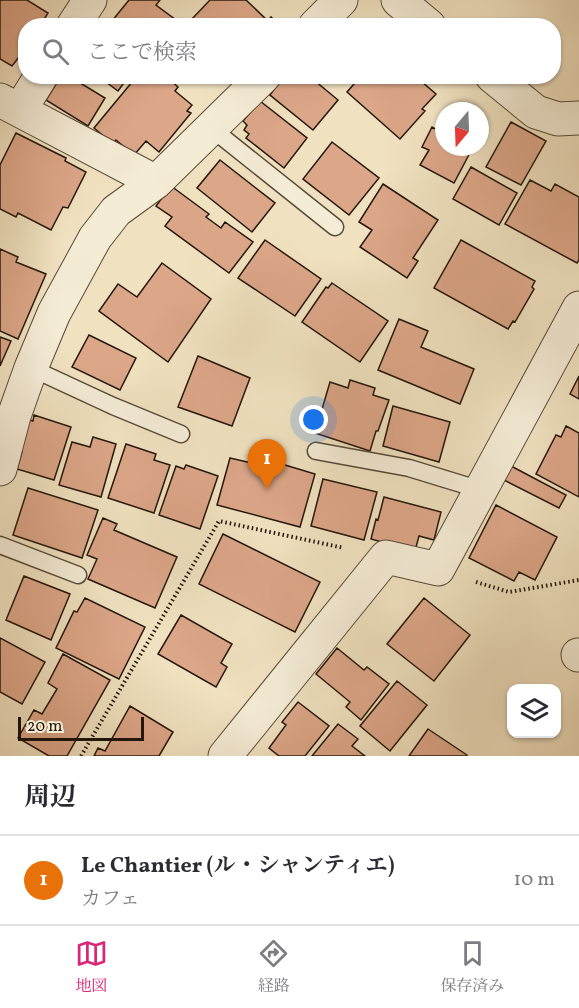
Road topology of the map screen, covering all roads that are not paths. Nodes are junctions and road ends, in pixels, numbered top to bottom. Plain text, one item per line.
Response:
1 (90, 0) edge
2 (341, 0) edge
3 (398, 0) edge
4 (78, 18) edge
5 (323, 18) edge
6 (419, 18) edge
7 (32, 84) edge
8 (256, 84) edge
9 (502, 84) edge
10 (10, 105) edge
11 (579, 118) edge
12 (211, 128) junction
13 (156, 182) junction
14 (335, 227) dead end
15 (579, 309) edge
16 (31, 368) junction
17 (181, 434) dead end
18 (316, 451) dead end
19 (0, 469) edge
20 (481, 490) junction
21 (0, 545) edge
22 (78, 575) dead end
23 (225, 756) edge

1 - 4 street
2 - 5 street
3 - 6 street
7 - 10 street
8 - 12 street
9 - 11 street
10 - 13 street
12 - 13 street
12 - 14 lane
13 - 16 street
15 - 20 street
16 - 17 lane
16 - 19 street
18 - 20 lane
20 - 23 street
21 - 22 lane

